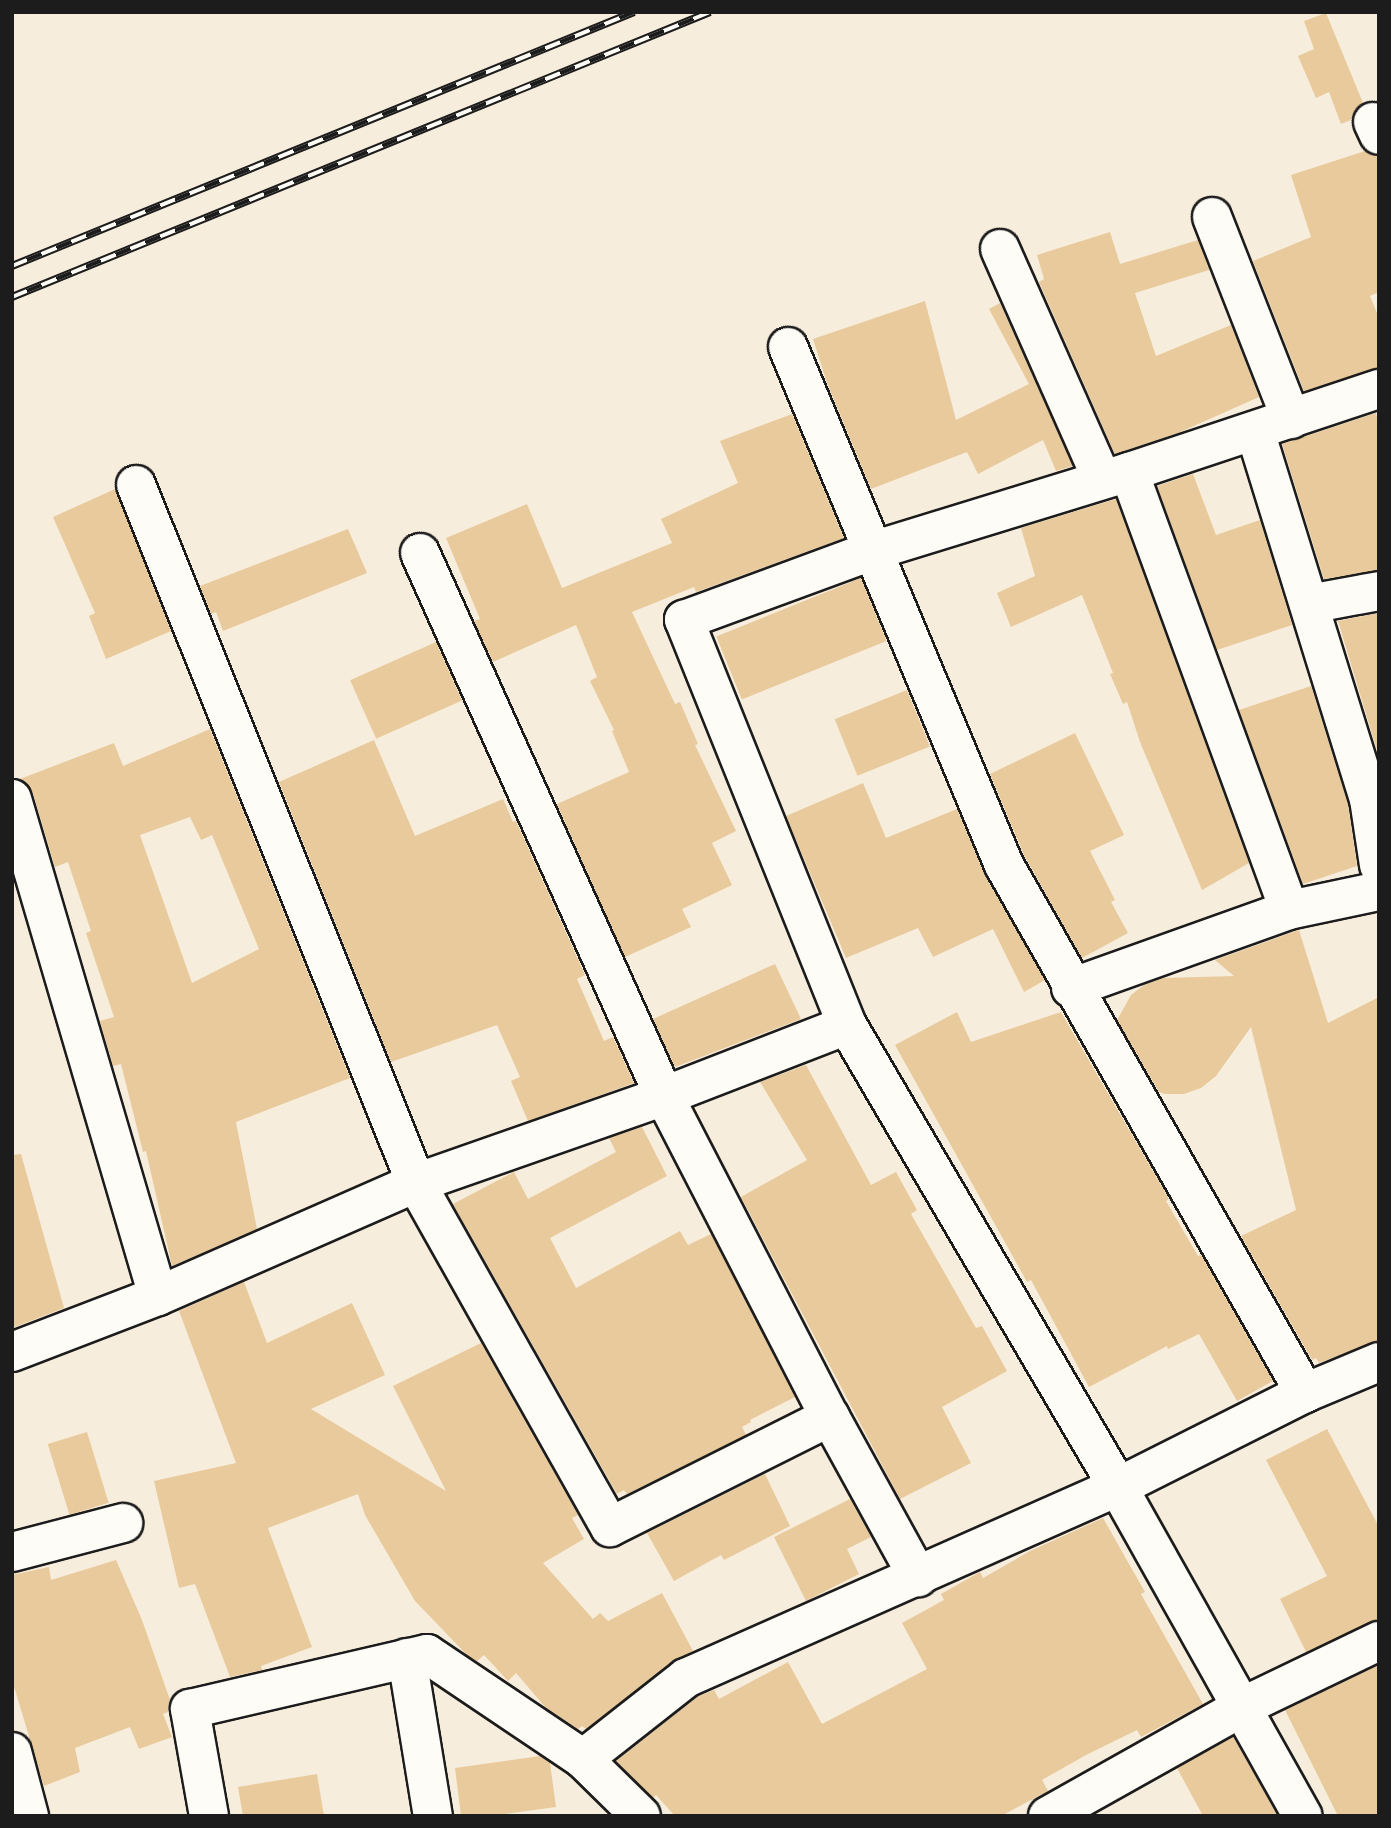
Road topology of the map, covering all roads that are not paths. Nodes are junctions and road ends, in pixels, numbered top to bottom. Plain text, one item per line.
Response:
1 (1212, 217) dead end
2 (1000, 249) dead end
3 (788, 347) dead end
4 (1379, 389) edge
5 (1291, 419) junction
6 (1255, 431) junction
7 (1115, 475) junction
8 (136, 485) dead end
9 (872, 551) junction
10 (419, 553) dead end
11 (1379, 591) edge
12 (1309, 604) junction
13 (1374, 798) edge
14 (12, 799) edge
15 (1379, 865) edge
16 (1379, 891) edge
17 (1289, 910) junction
18 (1071, 988) junction
19 (847, 1025) junction
20 (664, 1096) junction
21 (416, 1183) junction
22 (158, 1296) junction
23 (12, 1352) edge
24 (1379, 1362) edge
25 (1305, 1393) junction
26 (830, 1417) junction
27 (1118, 1487) junction
28 (123, 1523) dead end
29 (12, 1552) edge
30 (918, 1577) junction
31 (1379, 1641) edge
32 (407, 1658) junction
33 (1244, 1706) junction
34 (12, 1752) edge
35 (583, 1759) junction
36 (1071, 1810) edge
37 (29, 1816) edge
38 (209, 1816) edge
39 (433, 1816) edge
40 (641, 1816) edge
41 (1303, 1816) edge

1 - 5 street
2 - 7 street
3 - 9 street
4 - 5 street
5 - 6 street
6 - 7 street
6 - 12 street
7 - 9 street
7 - 17 street
8 - 21 street
9 - 18 street
9 - 19 street
10 - 20 street
11 - 12 street
12 - 13 street
13 - 15 street
14 - 22 street
16 - 17 street
17 - 18 street
18 - 25 street
19 - 20 street
19 - 27 street
20 - 21 street
20 - 26 street
21 - 22 street
21 - 26 street
22 - 23 street
24 - 25 street
25 - 27 street
26 - 30 street
27 - 30 street
27 - 33 street
28 - 29 street
30 - 35 street
31 - 33 street
32 - 35 street
32 - 38 street
32 - 39 street
33 - 36 street
33 - 41 street
34 - 37 street
35 - 40 street

